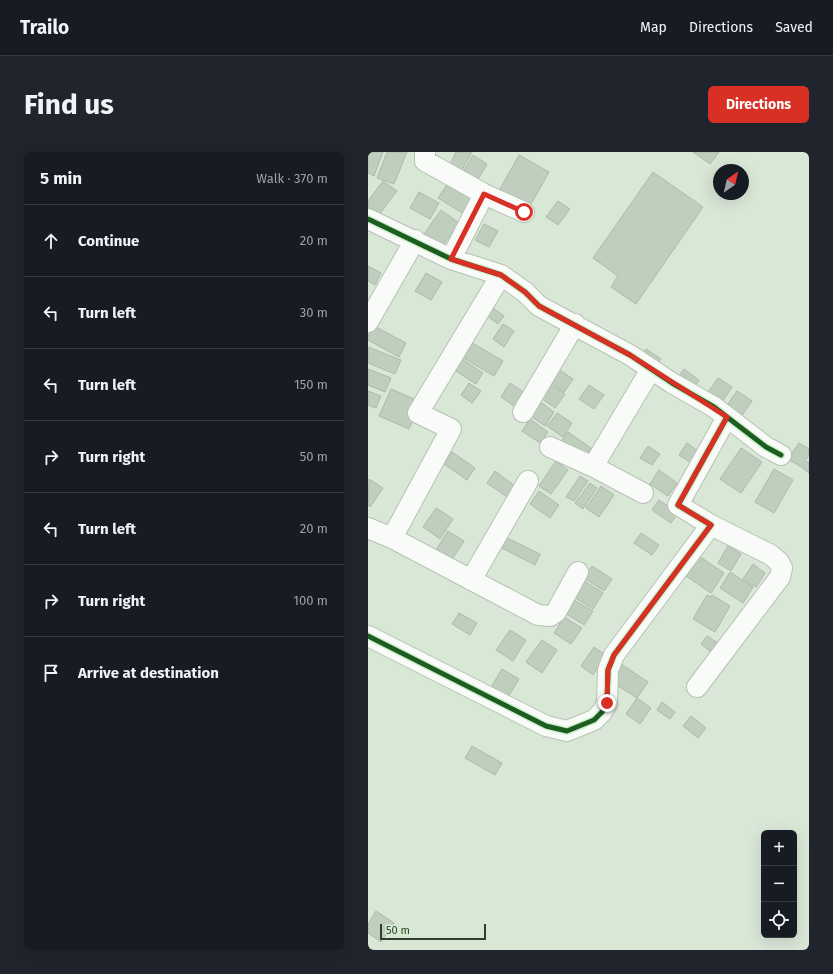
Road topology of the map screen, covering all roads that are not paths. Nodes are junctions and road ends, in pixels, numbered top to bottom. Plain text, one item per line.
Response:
1 (425, 152) edge
2 (484, 194) junction
3 (524, 212) dead end
4 (368, 218) edge
5 (415, 240) junction
6 (451, 259) junction
7 (501, 275) junction
8 (368, 322) edge
9 (575, 324) junction
10 (651, 369) junction
11 (523, 412) dead end
12 (727, 417) junction
13 (550, 447) dead end
14 (781, 454) dead end
15 (596, 468) junction
16 (528, 481) dead end
17 (643, 493) dead end
18 (711, 525) junction
19 (368, 528) edge
20 (392, 538) junction
21 (578, 572) dead end
22 (470, 580) junction
23 (368, 636) edge
24 (697, 687) dead end

1 - 2 street
2 - 3 street
2 - 6 street
4 - 5 street
5 - 6 street
5 - 8 street
6 - 7 street
7 - 9 street
7 - 20 street
9 - 10 street
9 - 11 street
10 - 12 street
10 - 15 street
12 - 14 street
12 - 18 street
13 - 15 street
15 - 17 street
16 - 22 street
18 - 23 street
18 - 24 street
19 - 20 street
20 - 22 street
21 - 22 street

